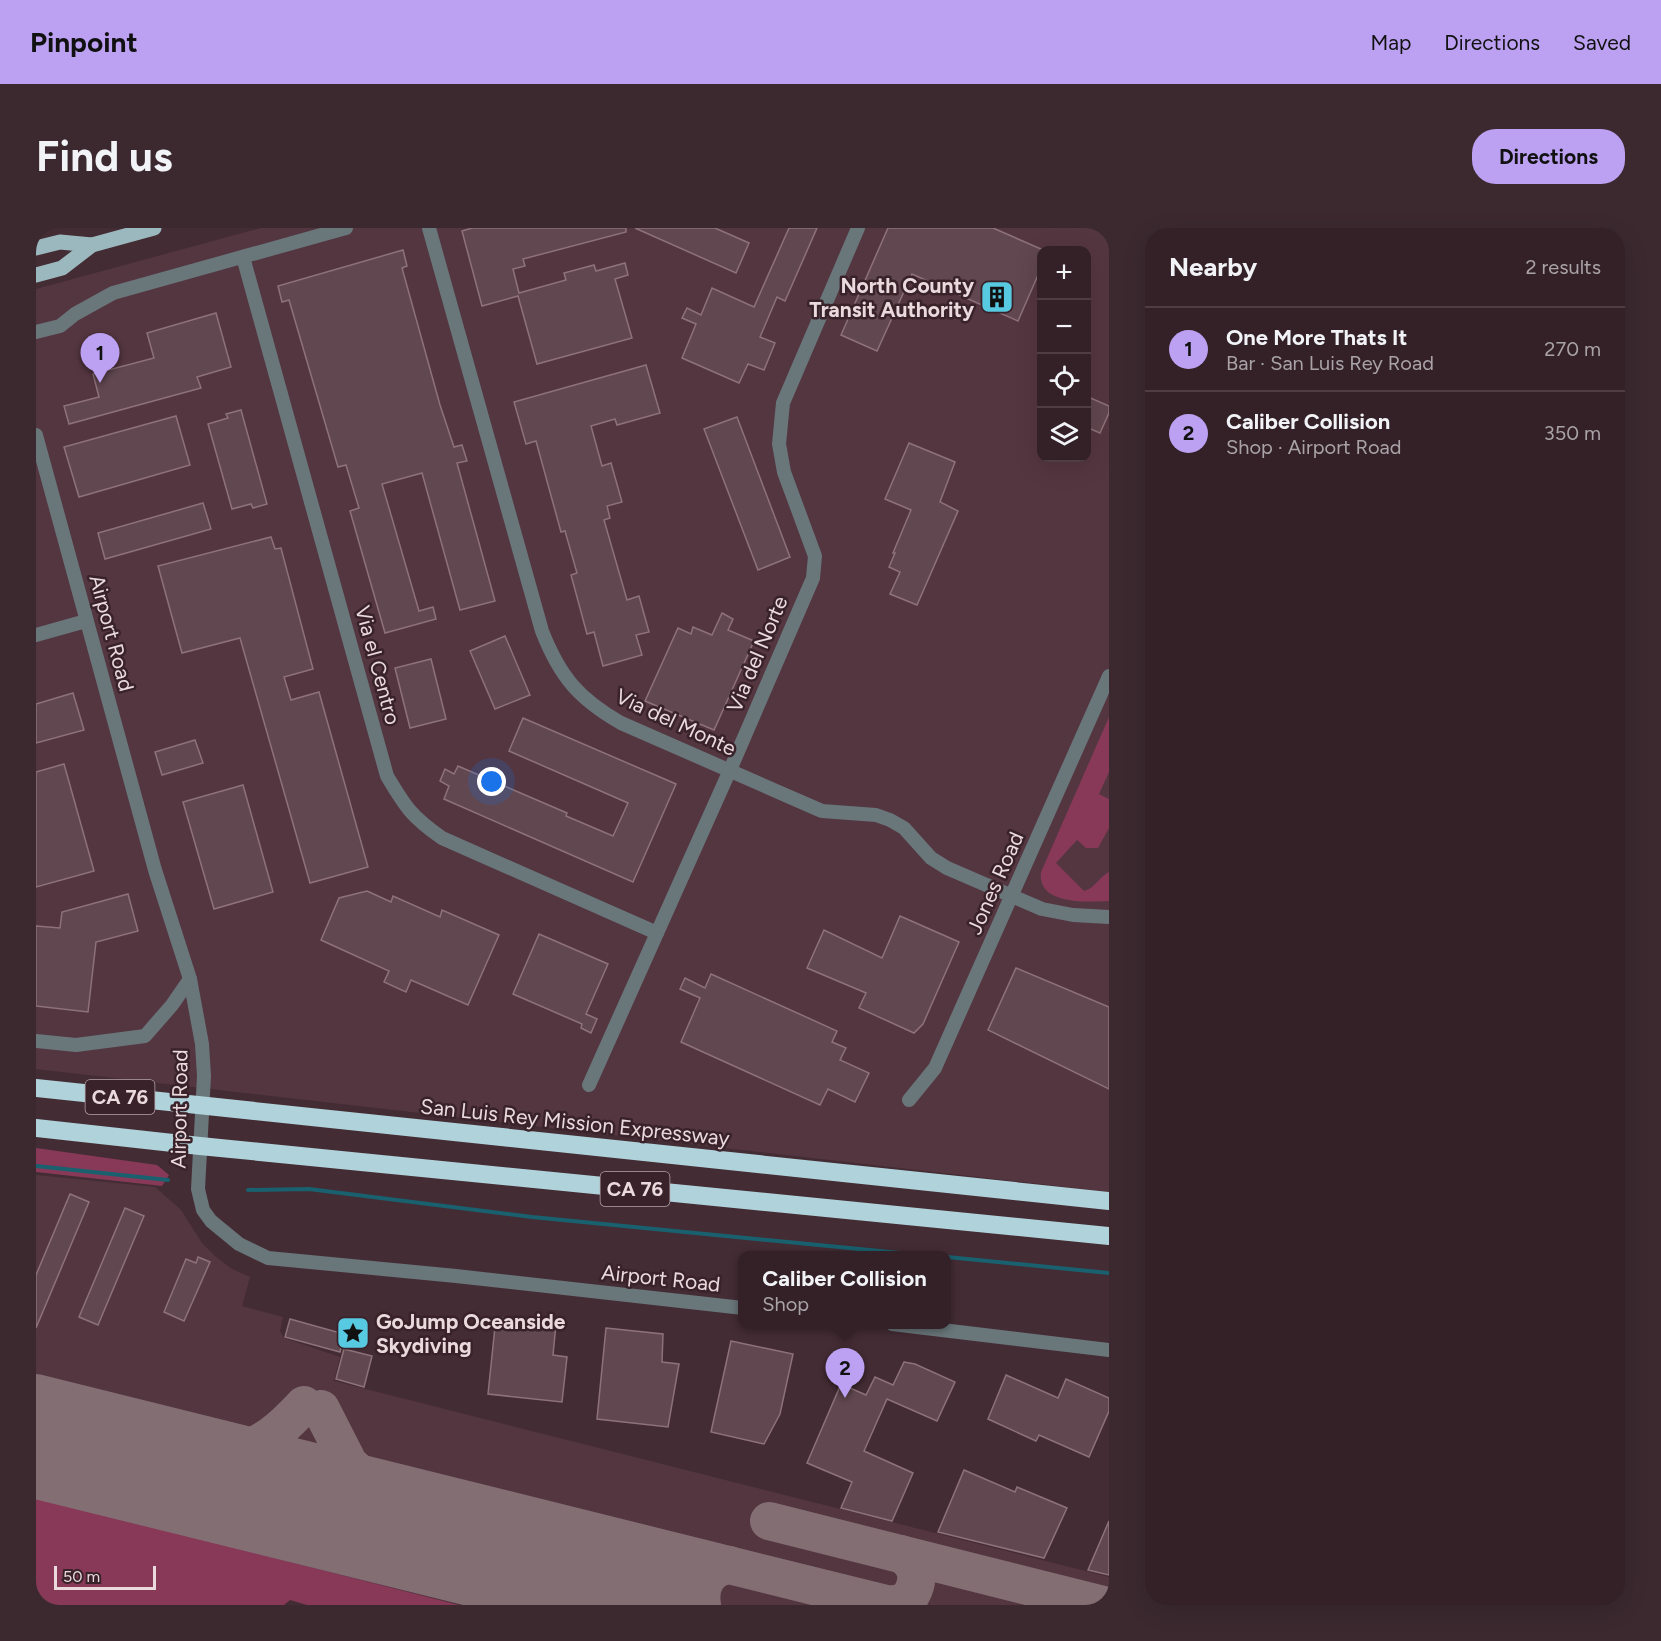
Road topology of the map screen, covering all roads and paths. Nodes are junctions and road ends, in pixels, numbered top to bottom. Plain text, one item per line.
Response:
1 (154, 228) edge
2 (346, 228) edge
3 (429, 228) edge
4 (858, 228) edge
5 (92, 245) junction
6 (36, 248) edge
7 (243, 257) junction
8 (36, 276) edge
9 (36, 332) edge
10 (36, 435) edge
11 (86, 621) junction
12 (36, 635) edge
13 (1109, 676) edge
14 (730, 770) junction
15 (1011, 897) junction
16 (1109, 917) edge
17 (657, 933) junction
18 (190, 979) junction
19 (36, 1041) edge
20 (589, 1085) dead end
21 (36, 1088) edge
22 (909, 1100) dead end
23 (204, 1106) junction
24 (36, 1128) edge
25 (200, 1146) junction
26 (1109, 1201) edge
27 (1109, 1236) edge
28 (738, 1307) edge
29 (934, 1329) edge
30 (1109, 1350) edge

1 - 5 main road
2 - 7 street
3 - 14 street, Via del Monte
4 - 14 street, Via del Norte
5 - 6 main road
5 - 8 main road
7 - 9 street
7 - 17 street, Via el Centro
10 - 11 street, Airport Road
11 - 12 street
11 - 18 street, Airport Road
13 - 15 street, Jones Road
14 - 15 street, Via del Monte
14 - 17 street, Via del Norte
15 - 16 street, Via del Monte
15 - 22 street, Jones Road
17 - 20 street, Via del Norte
18 - 19 street
18 - 23 street, Airport Road
21 - 23 highway, San Luis Rey Mission Expressway / CA 76
23 - 25 street, Airport Road
23 - 26 highway, San Luis Rey Mission Expressway / CA 76
24 - 25 highway, CA 76
25 - 27 highway, CA 76
25 - 28 street, Airport Road
29 - 30 street

